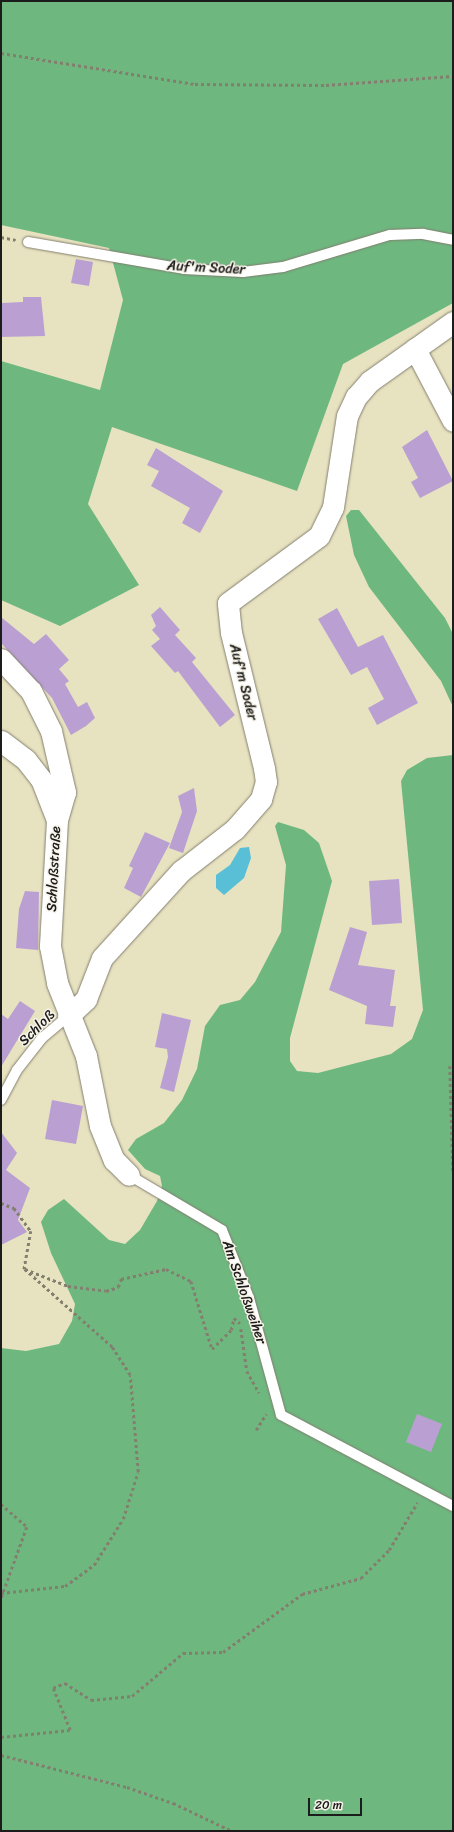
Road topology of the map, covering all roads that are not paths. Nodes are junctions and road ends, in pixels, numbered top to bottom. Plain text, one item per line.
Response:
1 (453, 240) edge
2 (28, 242) dead end
3 (453, 322) edge
4 (415, 349) junction
5 (453, 421) edge
6 (1, 659) edge
7 (1, 741) edge
8 (57, 820) junction
9 (68, 1016) junction
10 (1, 1100) edge
11 (129, 1175) joint
12 (453, 1506) edge

1 - 2 lane, Auf'm Soder
3 - 4 street, Auf'm Soder
4 - 5 street
4 - 9 street, Auf'm Soder
6 - 8 street
7 - 8 street, Schloßstraße
8 - 9 street, Schloßstraße
9 - 10 lane, Schloß
9 - 11 street, Am Schloßweiher
11 - 12 lane, Am Schloßweiher

